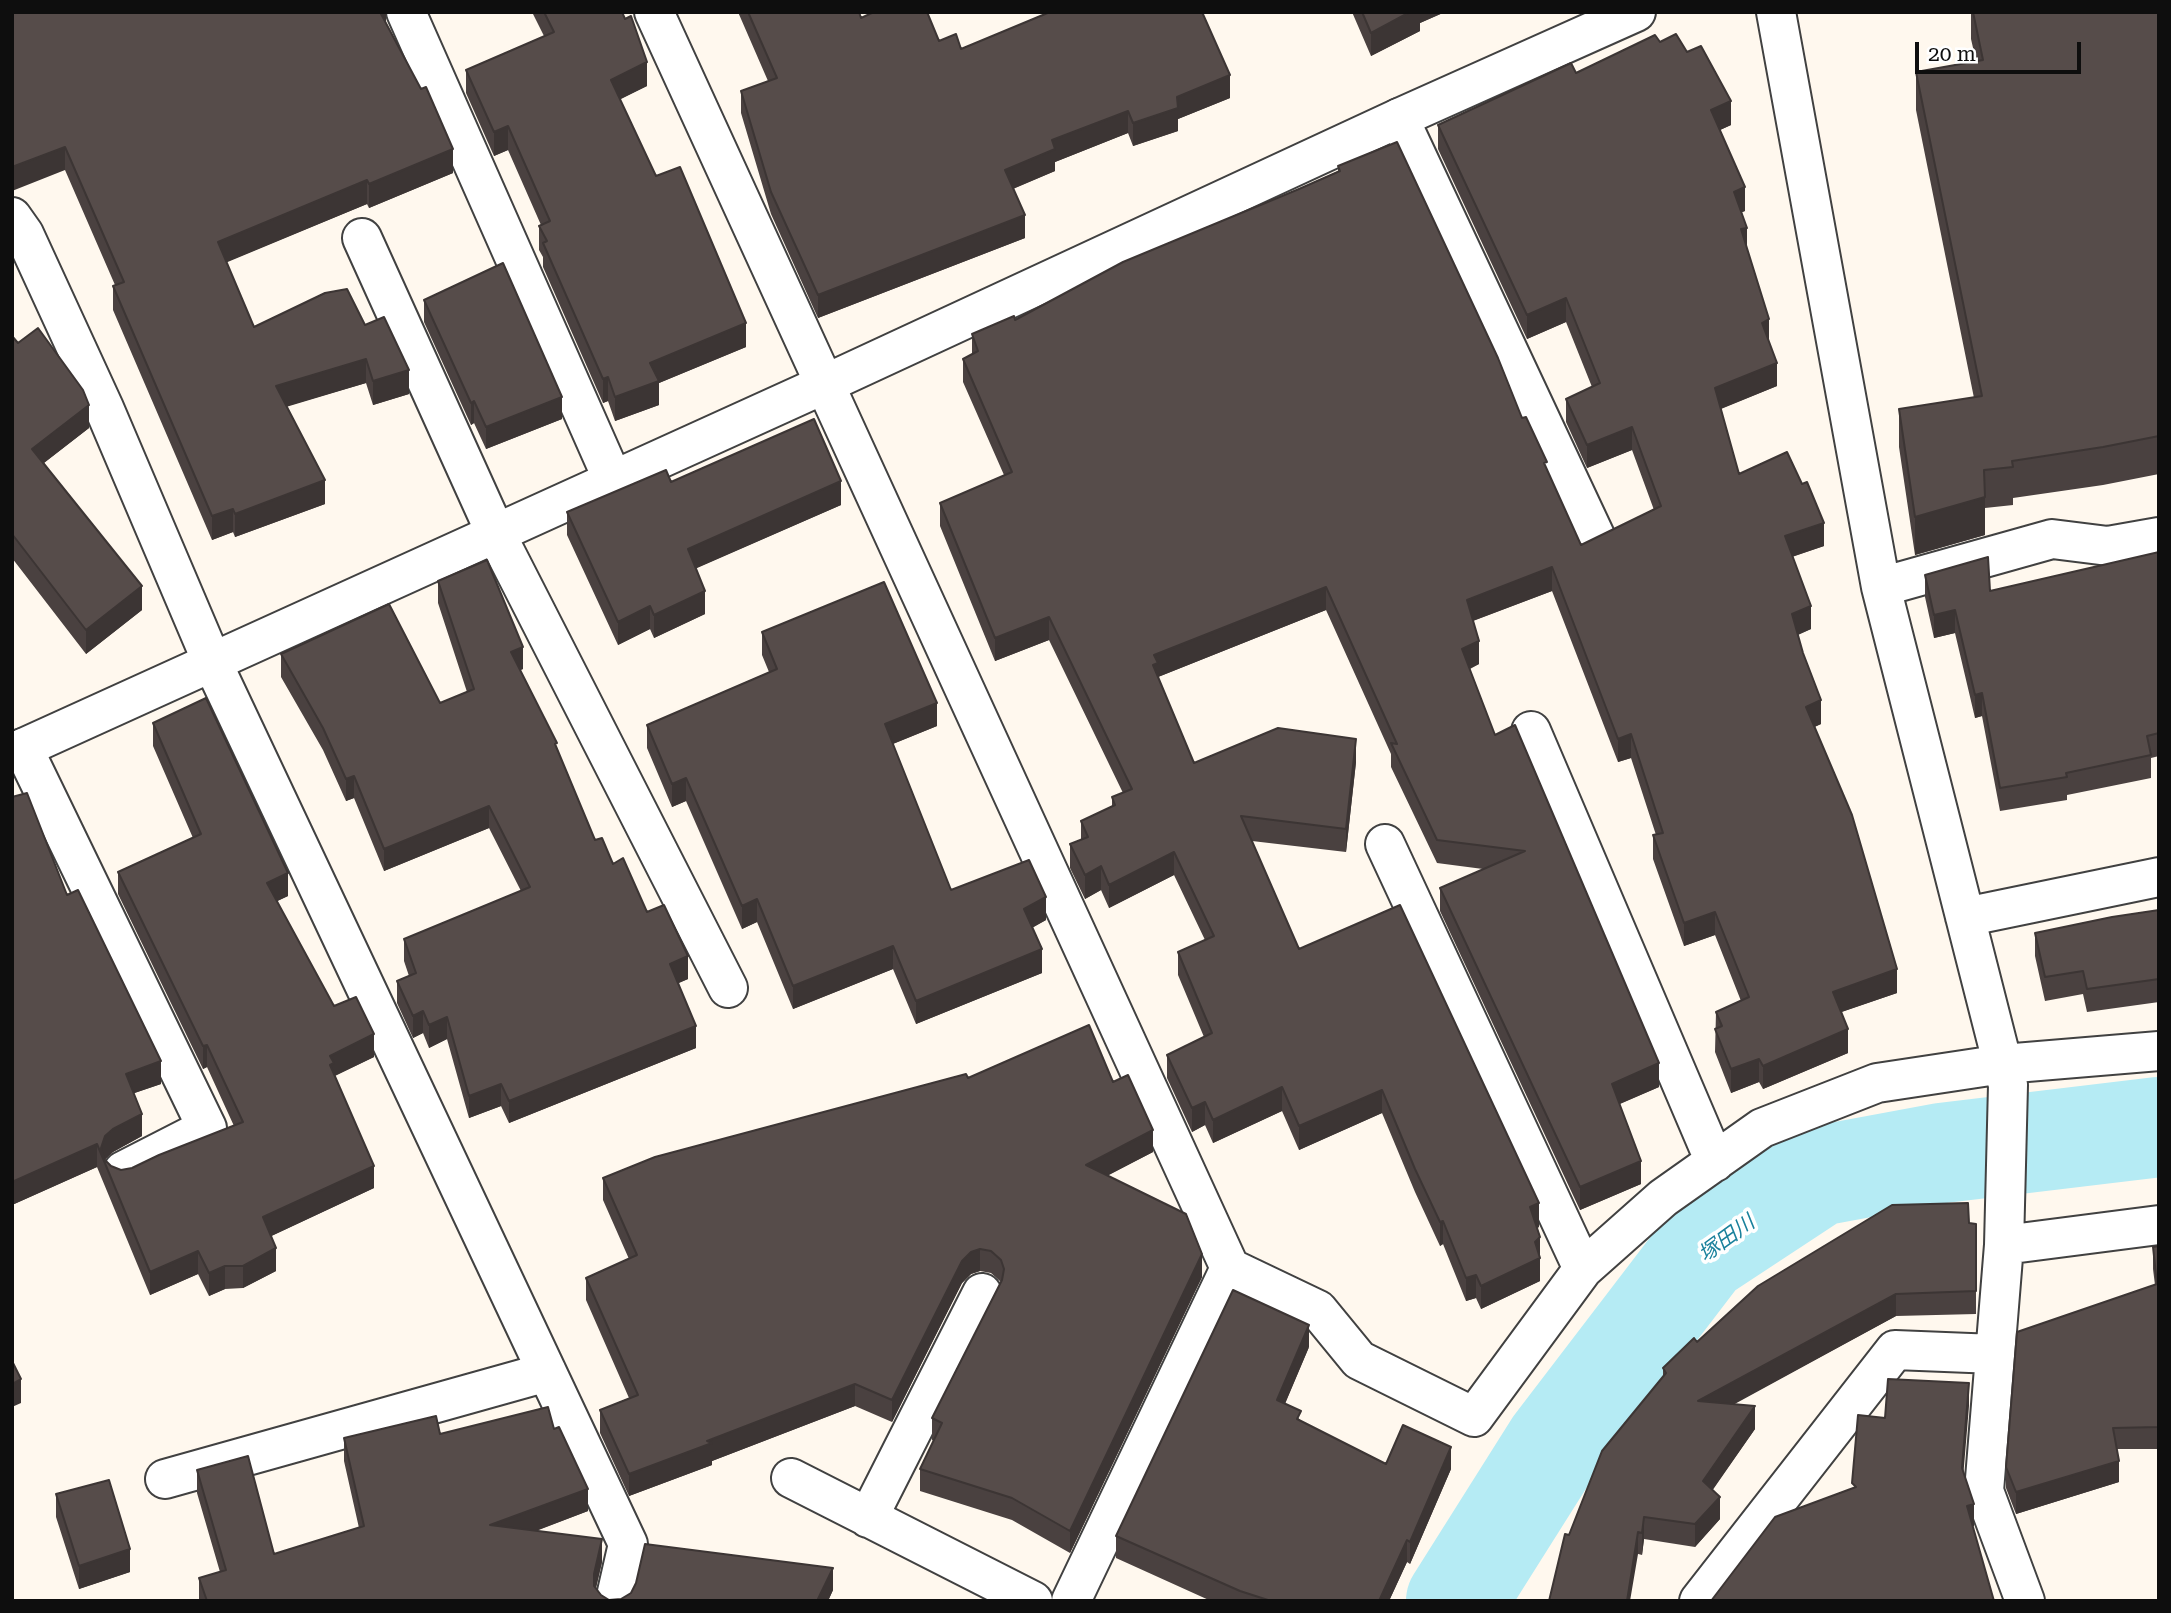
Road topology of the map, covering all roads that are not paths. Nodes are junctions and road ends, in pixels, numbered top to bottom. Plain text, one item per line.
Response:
1 (407, 12) edge
2 (654, 12) edge
3 (1636, 12) edge
4 (1776, 12) edge
5 (1399, 118) junction
6 (12, 217) edge
7 (362, 237) dead end
8 (825, 384) junction
9 (613, 480) junction
10 (496, 534) junction
11 (1595, 536) edge
12 (2159, 537) edge
13 (1881, 587) junction
14 (213, 664) junction
15 (1531, 731) dead end
16 (17, 751) edge
17 (1385, 844) dead end
18 (2159, 877) edge
19 (1965, 917) junction
20 (727, 988) dead end
21 (2159, 1051) edge
22 (2005, 1074) junction
23 (1714, 1162) junction
24 (123, 1171) edge
25 (2159, 1225) edge
26 (2004, 1233) junction
27 (1230, 1268) junction
28 (1583, 1269) junction
29 (982, 1293) dead end
30 (1995, 1354) junction
31 (547, 1372) junction
32 (791, 1478) dead end
33 (165, 1479) dead end
34 (868, 1518) junction
35 (615, 1601) edge
36 (1033, 1601) edge
37 (1072, 1601) edge
38 (1699, 1601) edge
39 (2025, 1601) edge

1 - 9 street
2 - 8 street
3 - 5 street
4 - 13 street
5 - 8 street
5 - 11 street
6 - 14 street
7 - 10 street
8 - 9 street
8 - 27 street
9 - 10 street
10 - 14 street
10 - 20 street
12 - 13 street
13 - 19 street
14 - 16 street
14 - 31 street
15 - 23 street
16 - 24 street
17 - 28 street
18 - 19 street
19 - 22 street
21 - 22 street
22 - 23 street
22 - 26 street
23 - 28 street
25 - 26 street
26 - 30 street
27 - 28 street
27 - 37 street
29 - 34 street
30 - 38 street
30 - 39 street
31 - 33 street
31 - 35 street
32 - 34 street
34 - 36 street

